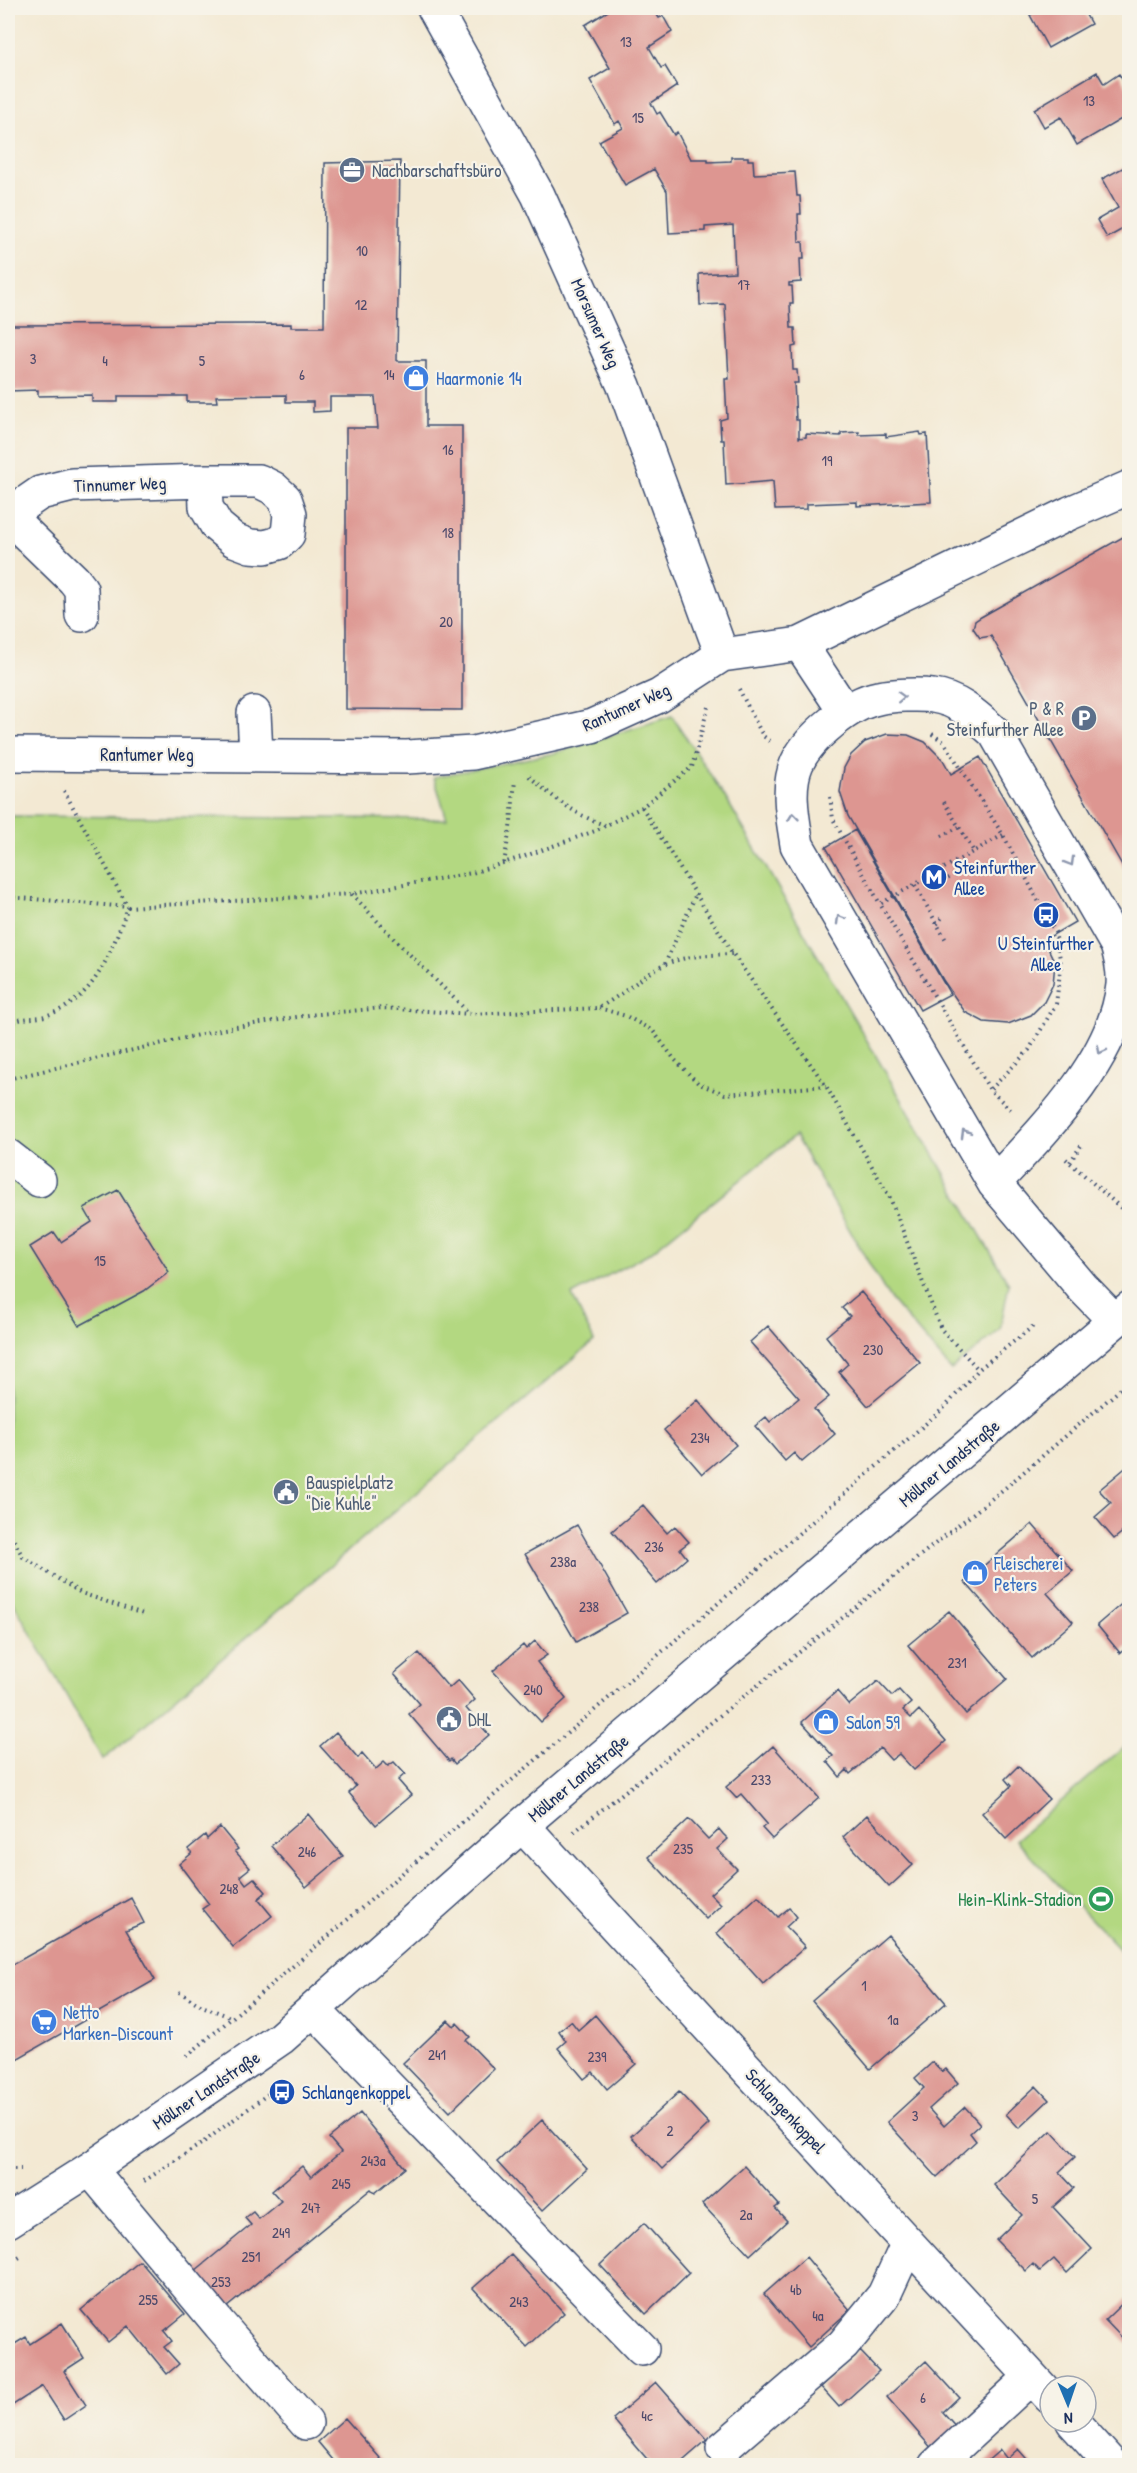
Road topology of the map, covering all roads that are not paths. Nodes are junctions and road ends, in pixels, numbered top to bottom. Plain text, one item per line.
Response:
1 (434, 8) edge
2 (205, 481) dead end
3 (1130, 488) edge
4 (8, 515) edge
5 (82, 615) dead end
6 (800, 644) junction
7 (722, 655) junction
8 (845, 712) junction
9 (254, 713) dead end
10 (8, 754) edge
11 (256, 754) junction
12 (8, 1156) edge
13 (39, 1180) dead end
14 (994, 1184) junction
15 (1122, 1315) edge
16 (522, 1825) junction
17 (306, 2017) junction
18 (90, 2169) junction
19 (462, 2196) dead end
20 (8, 2221) edge
21 (908, 2243) junction
22 (642, 2349) dead end
23 (1038, 2384) edge
24 (1038, 2389) edge
25 (306, 2422) dead end
26 (1084, 2434) edge
27 (723, 2448) dead end
28 (935, 2466) edge
29 (1113, 2466) edge

1 - 7 street, Morsumer Weg
2 - 4 street, Tinnumer Weg
3 - 6 street, Rantumer Weg
4 - 5 street
6 - 7 street, Rantumer Weg
6 - 8 street
7 - 11 street, Rantumer Weg
14 -> 8 street
8 -> 14 street
9 - 11 street
10 - 11 street, Rantumer Weg
12 - 13 street
14 - 15 street
15 - 16 street, Möllner Landstraße
16 - 17 street, Möllner Landstraße
16 - 21 street, Schlangenkoppel
17 - 18 street, Möllner Landstraße
17 - 19 street
17 - 22 street
18 - 20 street, Möllner Landstraße
18 - 25 street
21 - 23 street, Schlangenkoppel
21 - 27 street
24 - 28 street
26 - 29 street

